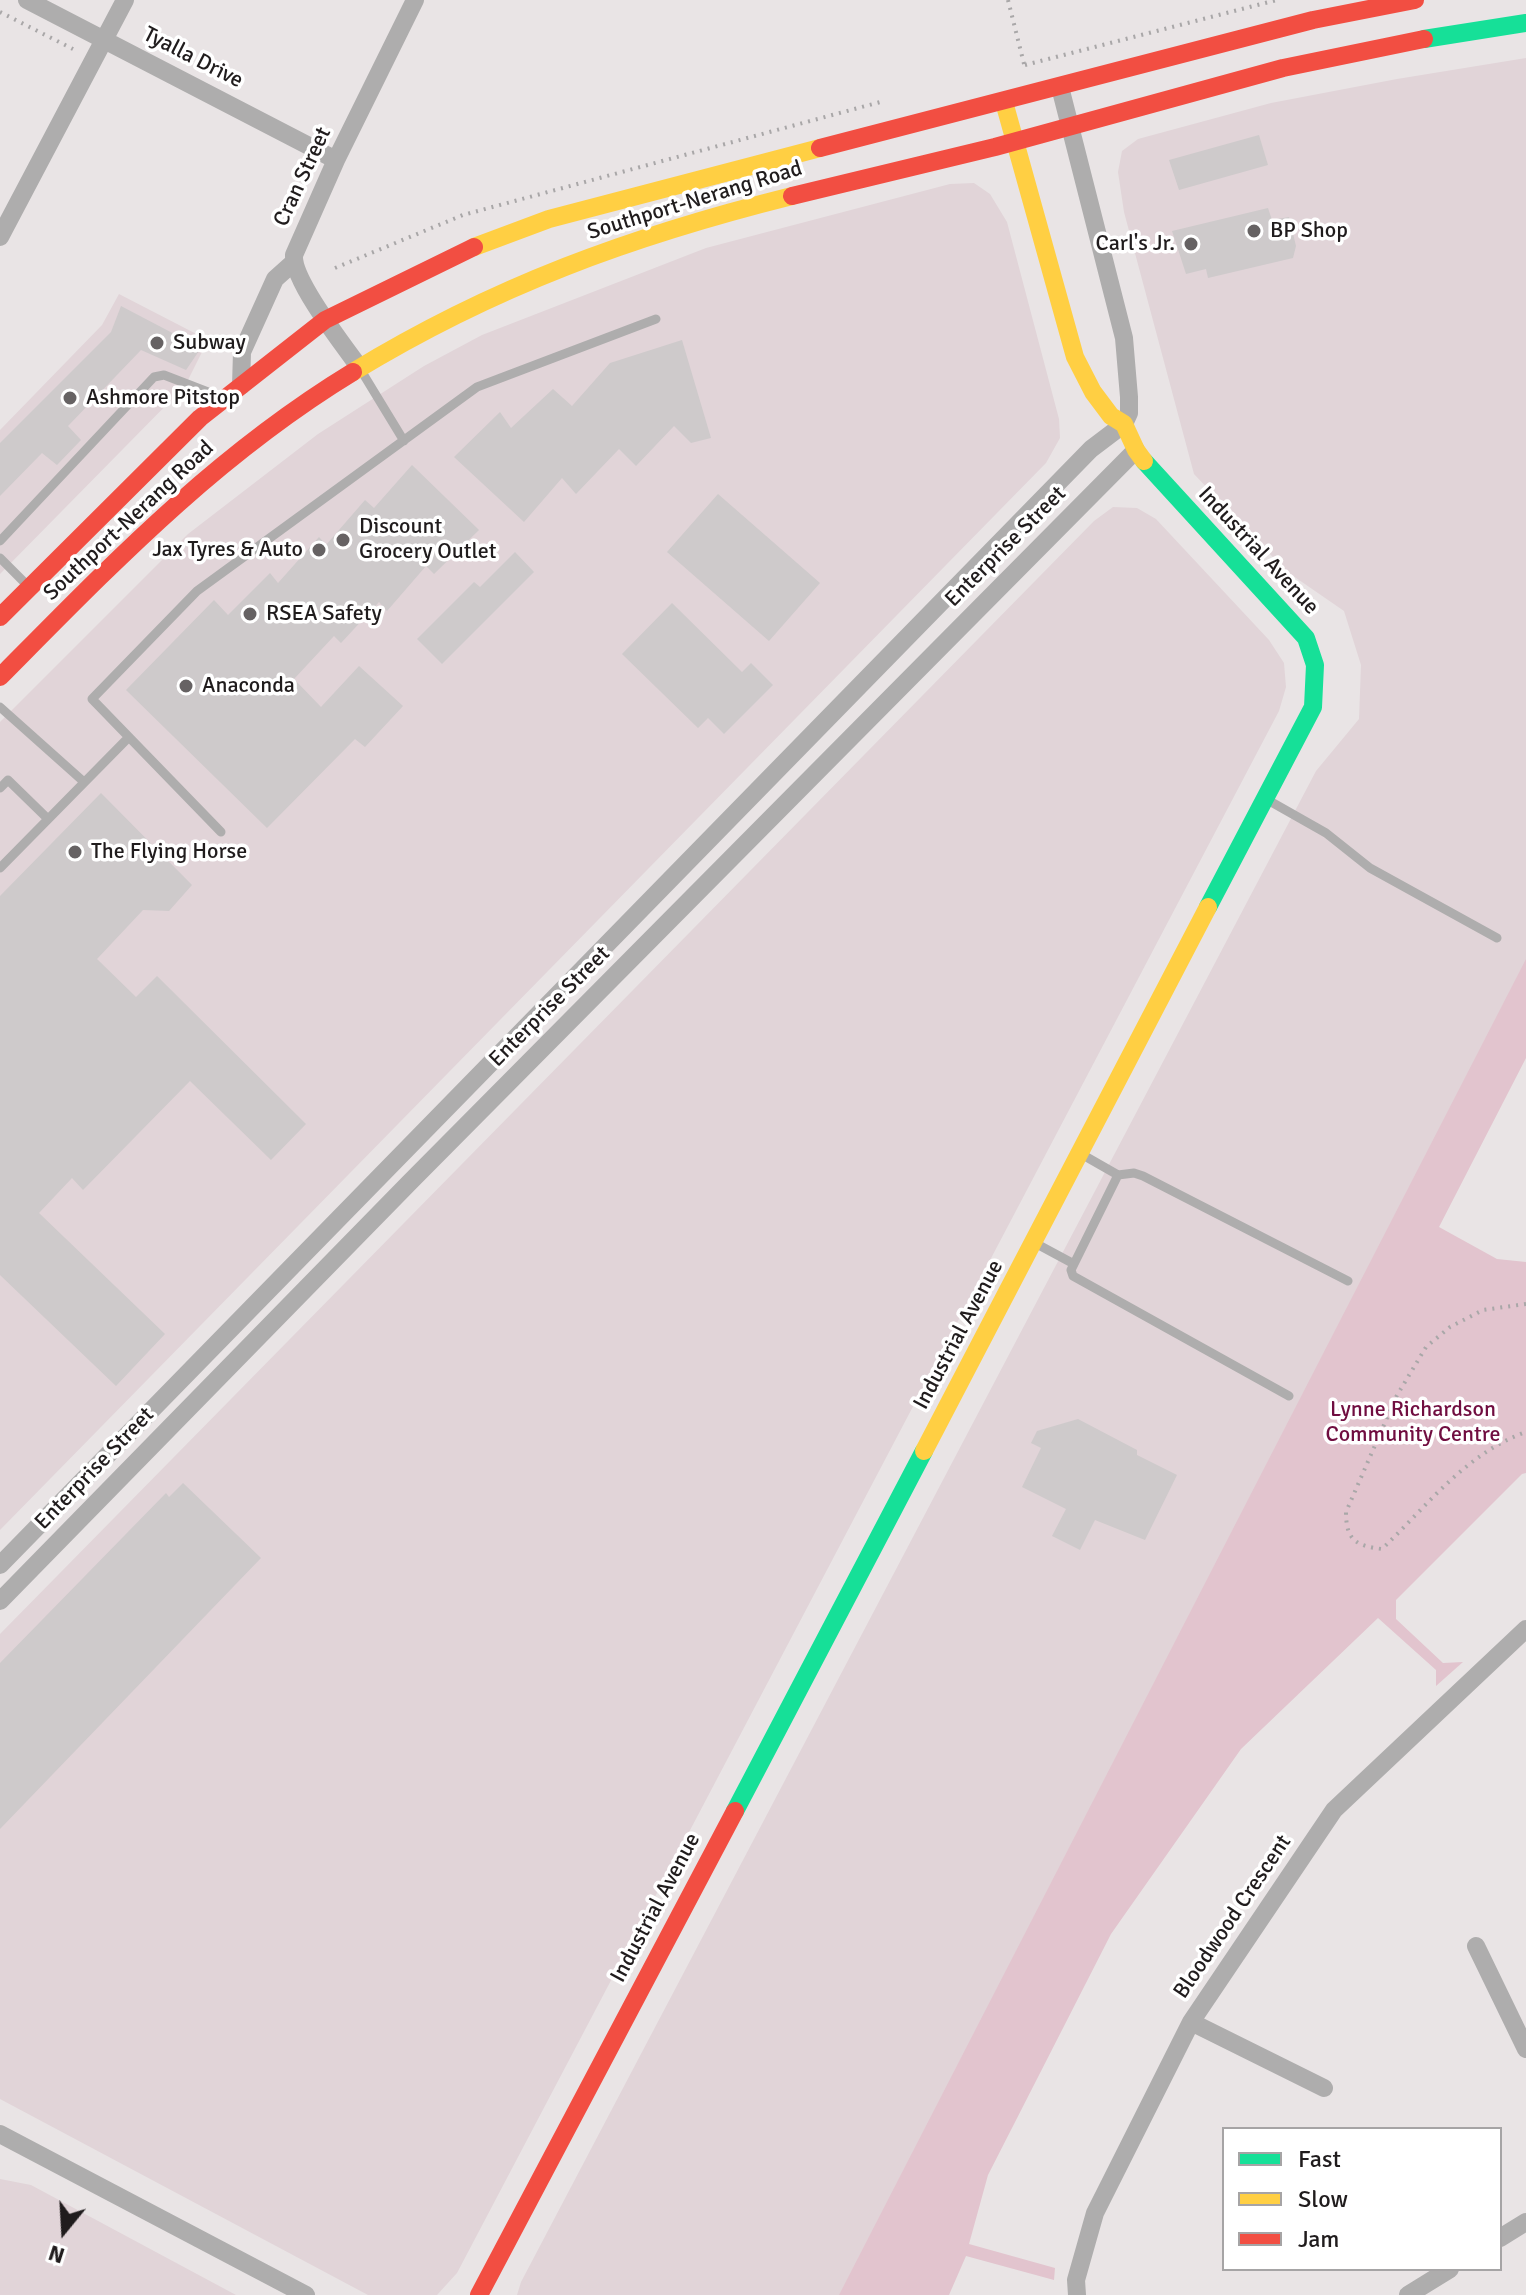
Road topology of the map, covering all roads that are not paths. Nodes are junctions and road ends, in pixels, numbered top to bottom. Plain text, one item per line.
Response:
1 (27, 0) edge
2 (125, 0) edge
3 (415, 0) edge
4 (1415, 0) edge
5 (1526, 23) edge
6 (104, 40) junction
7 (1060, 87) junction
8 (1004, 102) junction
9 (1069, 127) junction
10 (1016, 141) junction
11 (336, 160) junction
12 (0, 237) edge
13 (294, 262) junction
14 (656, 319) dead end
15 (325, 320) junction
16 (360, 368) junction
17 (241, 386) junction
18 (225, 399) junction
19 (1124, 424) junction
20 (404, 441) junction
21 (1136, 450) junction
22 (0, 541) edge
23 (0, 558) edge
24 (30, 587) junction
25 (0, 617) edge
26 (0, 677) edge
27 (0, 707) edge
28 (129, 737) junction
29 (84, 782) junction
30 (0, 788) edge
31 (1266, 799) junction
32 (48, 819) junction
33 (221, 832) dead end
34 (0, 868) edge
35 (1497, 938) dead end
36 (1081, 1154) junction
37 (1118, 1175) junction
38 (1034, 1243) junction
39 (1074, 1264) junction
40 (1348, 1281) dead end
41 (1289, 1396) dead end
42 (0, 1565) edge
43 (0, 1601) edge
44 (1526, 1629) edge
45 (1476, 1946) dead end
46 (1191, 2022) junction
47 (1526, 2049) edge
48 (1324, 2088) dead end
49 (0, 2134) edge
50 (0, 2151) edge
51 (39, 2155) junction
52 (1526, 2222) edge
53 (1502, 2237) edge
54 (1447, 2271) edge
55 (306, 2295) edge
56 (479, 2295) edge
57 (1077, 2295) edge
58 (1408, 2295) edge

1 - 6 street, Tyalla Drive
2 - 6 street
3 - 11 street, Cran Street
4 - 7 main road, Southport-Nerang Road
5 - 9 main road, Southport-Nerang Road
6 - 11 street, Tyalla Drive
6 - 12 street
7 - 8 main road, Southport-Nerang Road
7 - 9 street
8 - 10 main road, Industrial Avenue
8 - 15 main road, Southport-Nerang Road
9 - 10 main road, Southport-Nerang Road
9 - 19 street
10 - 16 main road, Southport-Nerang Road
10 - 19 main road, Industrial Avenue
11 - 13 street, Cran Street
13 - 15 street, Cran Street
13 - 17 street
14 - 20 lane
15 - 16 street, Cran Street
15 - 17 main road, Southport-Nerang Road
16 - 20 lane
16 - 26 main road, Southport-Nerang Road
17 - 18 main road, Southport-Nerang Road
18 - 22 lane
18 - 24 main road, Southport-Nerang Road
19 - 21 main road, Industrial Avenue
19 - 42 street, Enterprise Street
20 - 28 lane
21 - 31 main road, Industrial Avenue
21 - 43 street, Enterprise Street
23 - 24 lane
24 - 25 main road, Southport-Nerang Road
27 - 29 lane
28 - 29 lane
28 - 33 lane
29 - 32 lane
30 - 32 lane
31 - 35 lane
31 - 36 main road, Industrial Avenue
32 - 34 lane
36 - 37 lane
36 - 38 main road, Industrial Avenue
37 - 39 lane
37 - 40 lane
38 - 39 lane
38 - 56 main road, Industrial Avenue
39 - 41 lane
44 - 46 street, Bloodwood Crescent
45 - 47 street
46 - 48 street
46 - 57 street, Bloodwood Crescent
49 - 51 street
50 - 51 street
51 - 55 street
52 - 53 street
54 - 58 street

